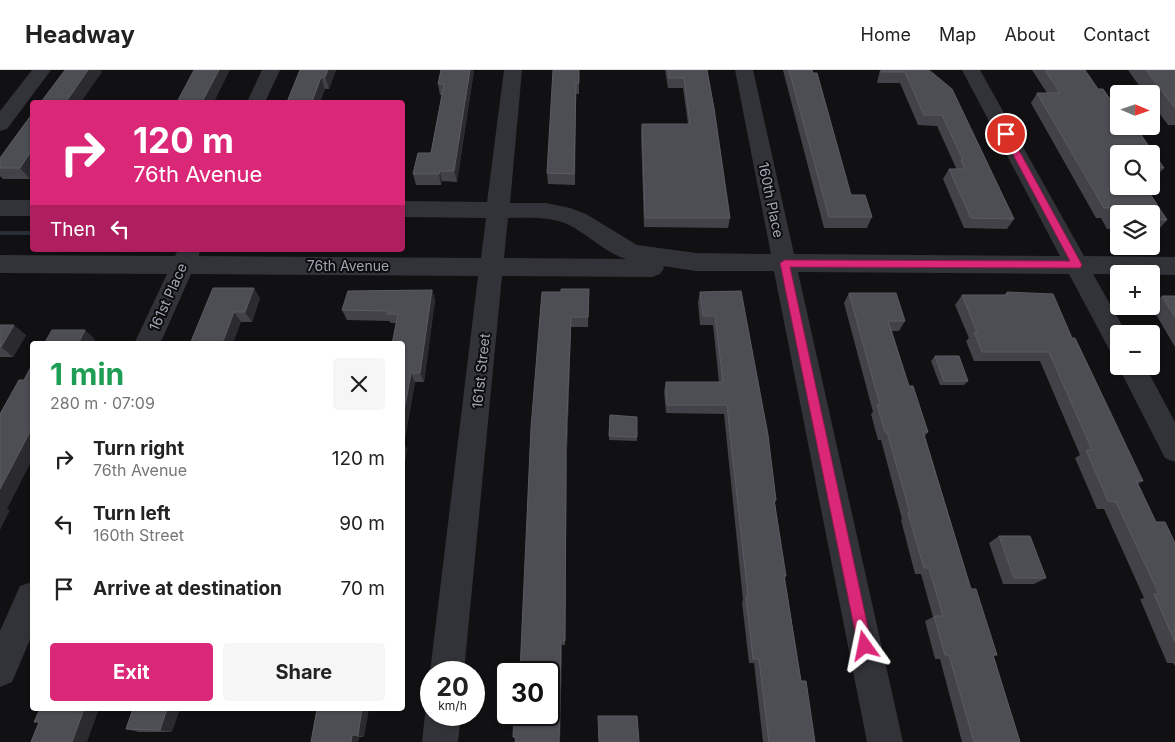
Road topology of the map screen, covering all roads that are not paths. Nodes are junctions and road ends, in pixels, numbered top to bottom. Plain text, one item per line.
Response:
1 (42, 70) edge
2 (271, 70) edge
3 (513, 70) edge
4 (744, 70) edge
5 (971, 70) edge
6 (257, 100) edge
7 (0, 125) edge
8 (0, 208) edge
9 (30, 208) edge
10 (405, 209) edge
11 (498, 209) junction
12 (186, 258) edge
13 (696, 262) junction
14 (785, 263) junction
15 (0, 264) edge
16 (1077, 265) junction
17 (492, 266) junction
18 (1175, 266) edge
19 (1110, 327) edge
20 (148, 341) edge
21 (1136, 375) edge
22 (1175, 450) edge
23 (30, 602) edge
24 (448, 661) edge
25 (0, 670) edge
26 (442, 726) edge
27 (440, 742) edge
28 (885, 742) edge

1 - 7 street
2 - 6 street
3 - 11 street, 161st Street
4 - 14 street, 160th Place
5 - 16 street
8 - 9 street
10 - 11 street, 76th Avenue
11 - 13 street, 76th Avenue
11 - 17 street, 161st Street
12 - 15 street, 76th Avenue
12 - 17 street, 76th Avenue
12 - 20 street, 161st Place
13 - 14 street, 76th Avenue
13 - 17 street, 76th Avenue
14 - 16 street, 76th Avenue
14 - 28 street, 160th Place
16 - 18 street, 76th Avenue
16 - 19 street
17 - 24 street, 161st Street
21 - 22 street
23 - 25 street
26 - 27 street

